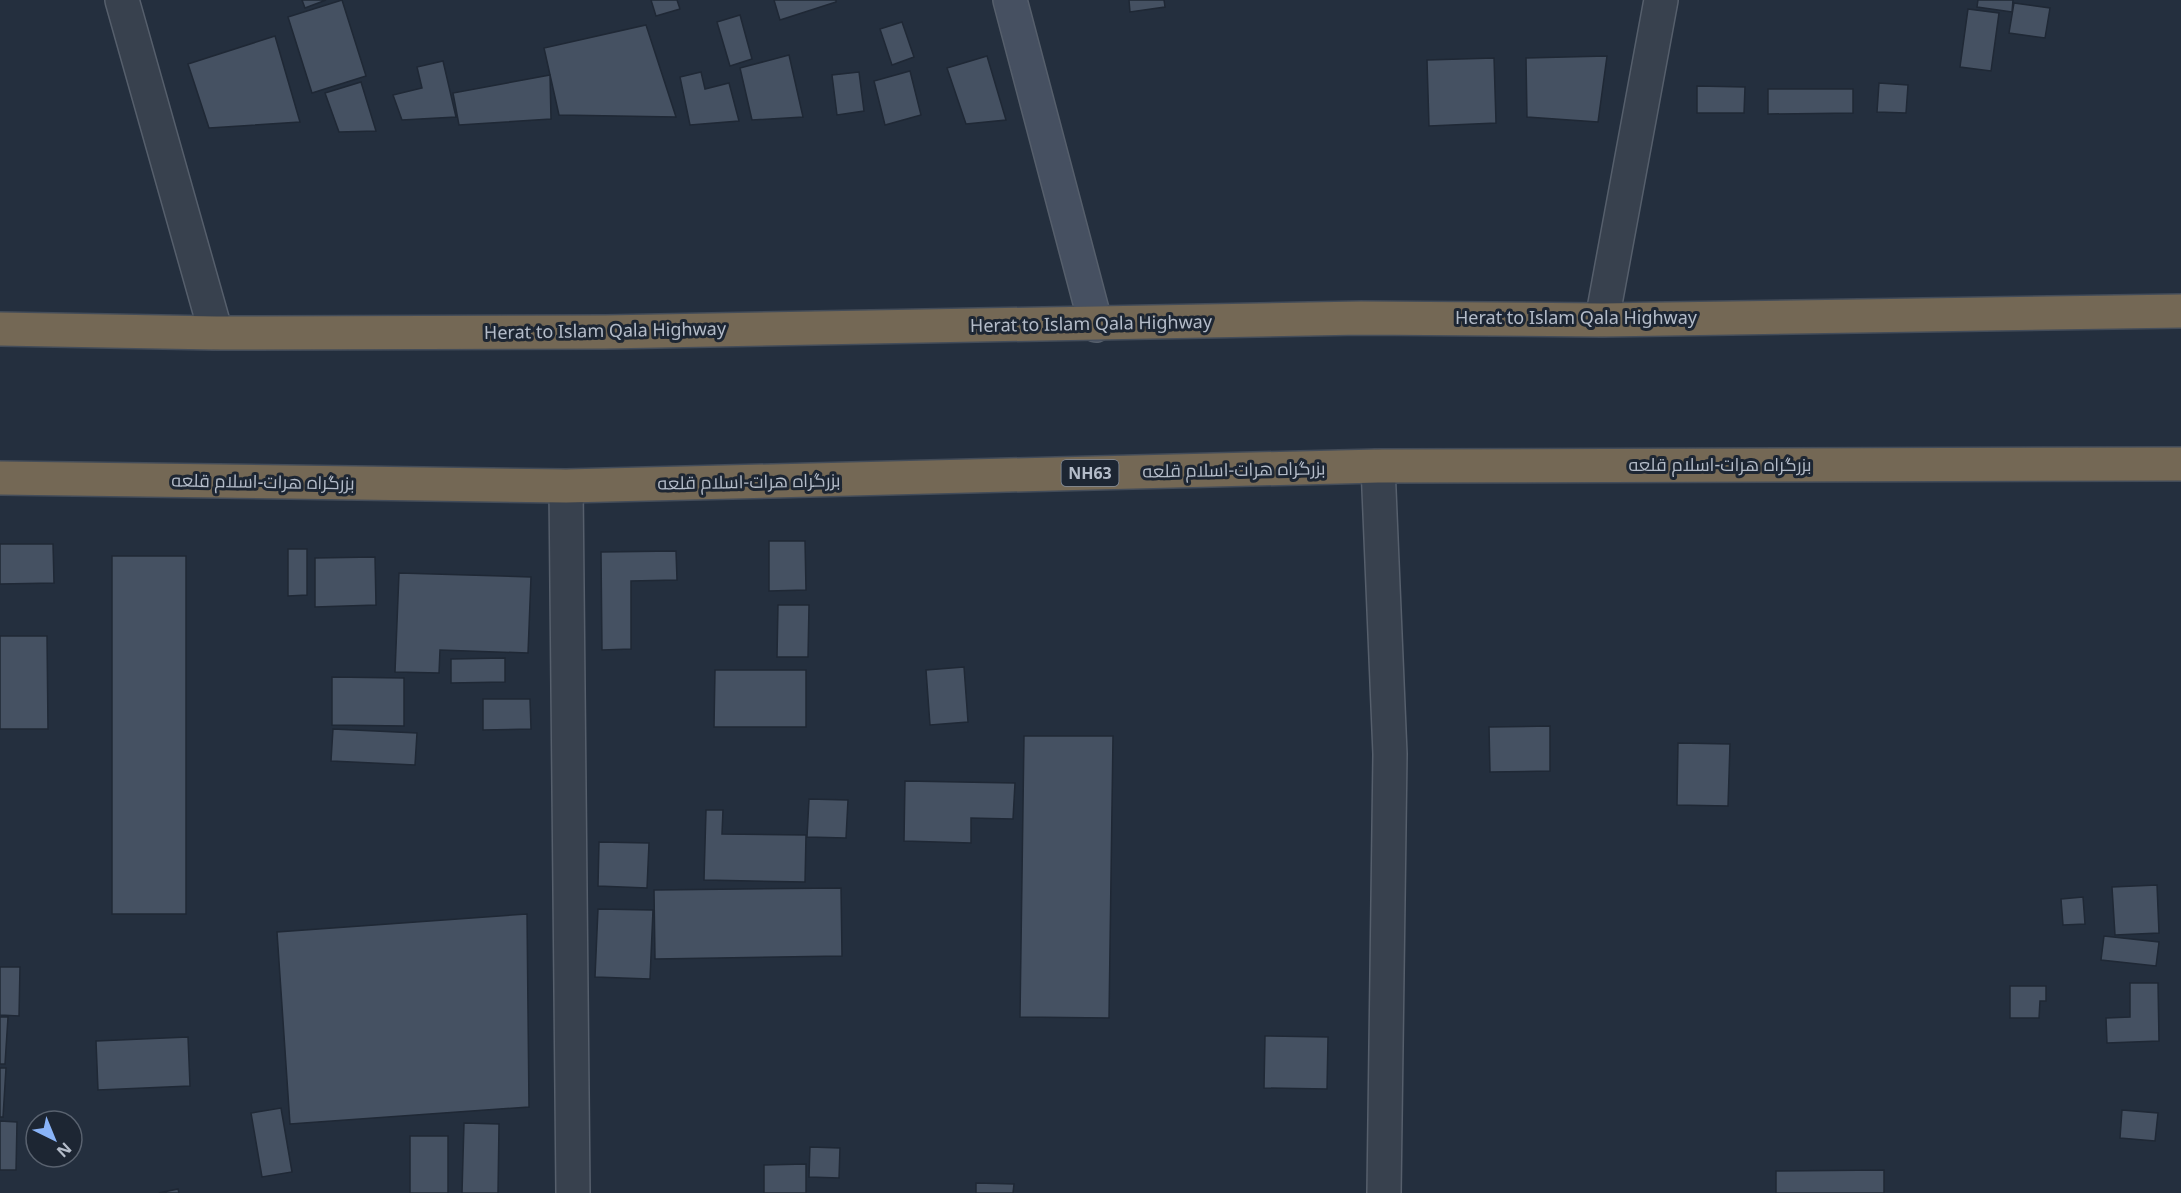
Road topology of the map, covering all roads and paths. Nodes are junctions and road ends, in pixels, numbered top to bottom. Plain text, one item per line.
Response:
1 (122, 0) edge
2 (1010, 0) edge
3 (1661, 0) edge
4 (2181, 311) edge
5 (1602, 320) junction
6 (1096, 325) junction
7 (0, 329) edge
8 (216, 333) junction
9 (2181, 464) edge
10 (1378, 466) junction
11 (0, 478) edge
12 (566, 486) junction
13 (573, 1193) edge
14 (1384, 1193) edge

1 - 8 street
2 - 6 street
3 - 5 street
4 - 5 highway, Herat to Islam Qala Highway
5 - 6 highway, Herat to Islam Qala Highway
6 - 8 highway, Herat to Islam Qala Highway
7 - 8 highway, Herat to Islam Qala Highway
9 - 10 highway, بزرگراه هرات-اسلام قلعه / NH63
10 - 12 highway, بزرگراه هرات-اسلام قلعه / NH63
10 - 14 street
11 - 12 highway, بزرگراه هرات-اسلام قلعه / NH63
12 - 13 street

